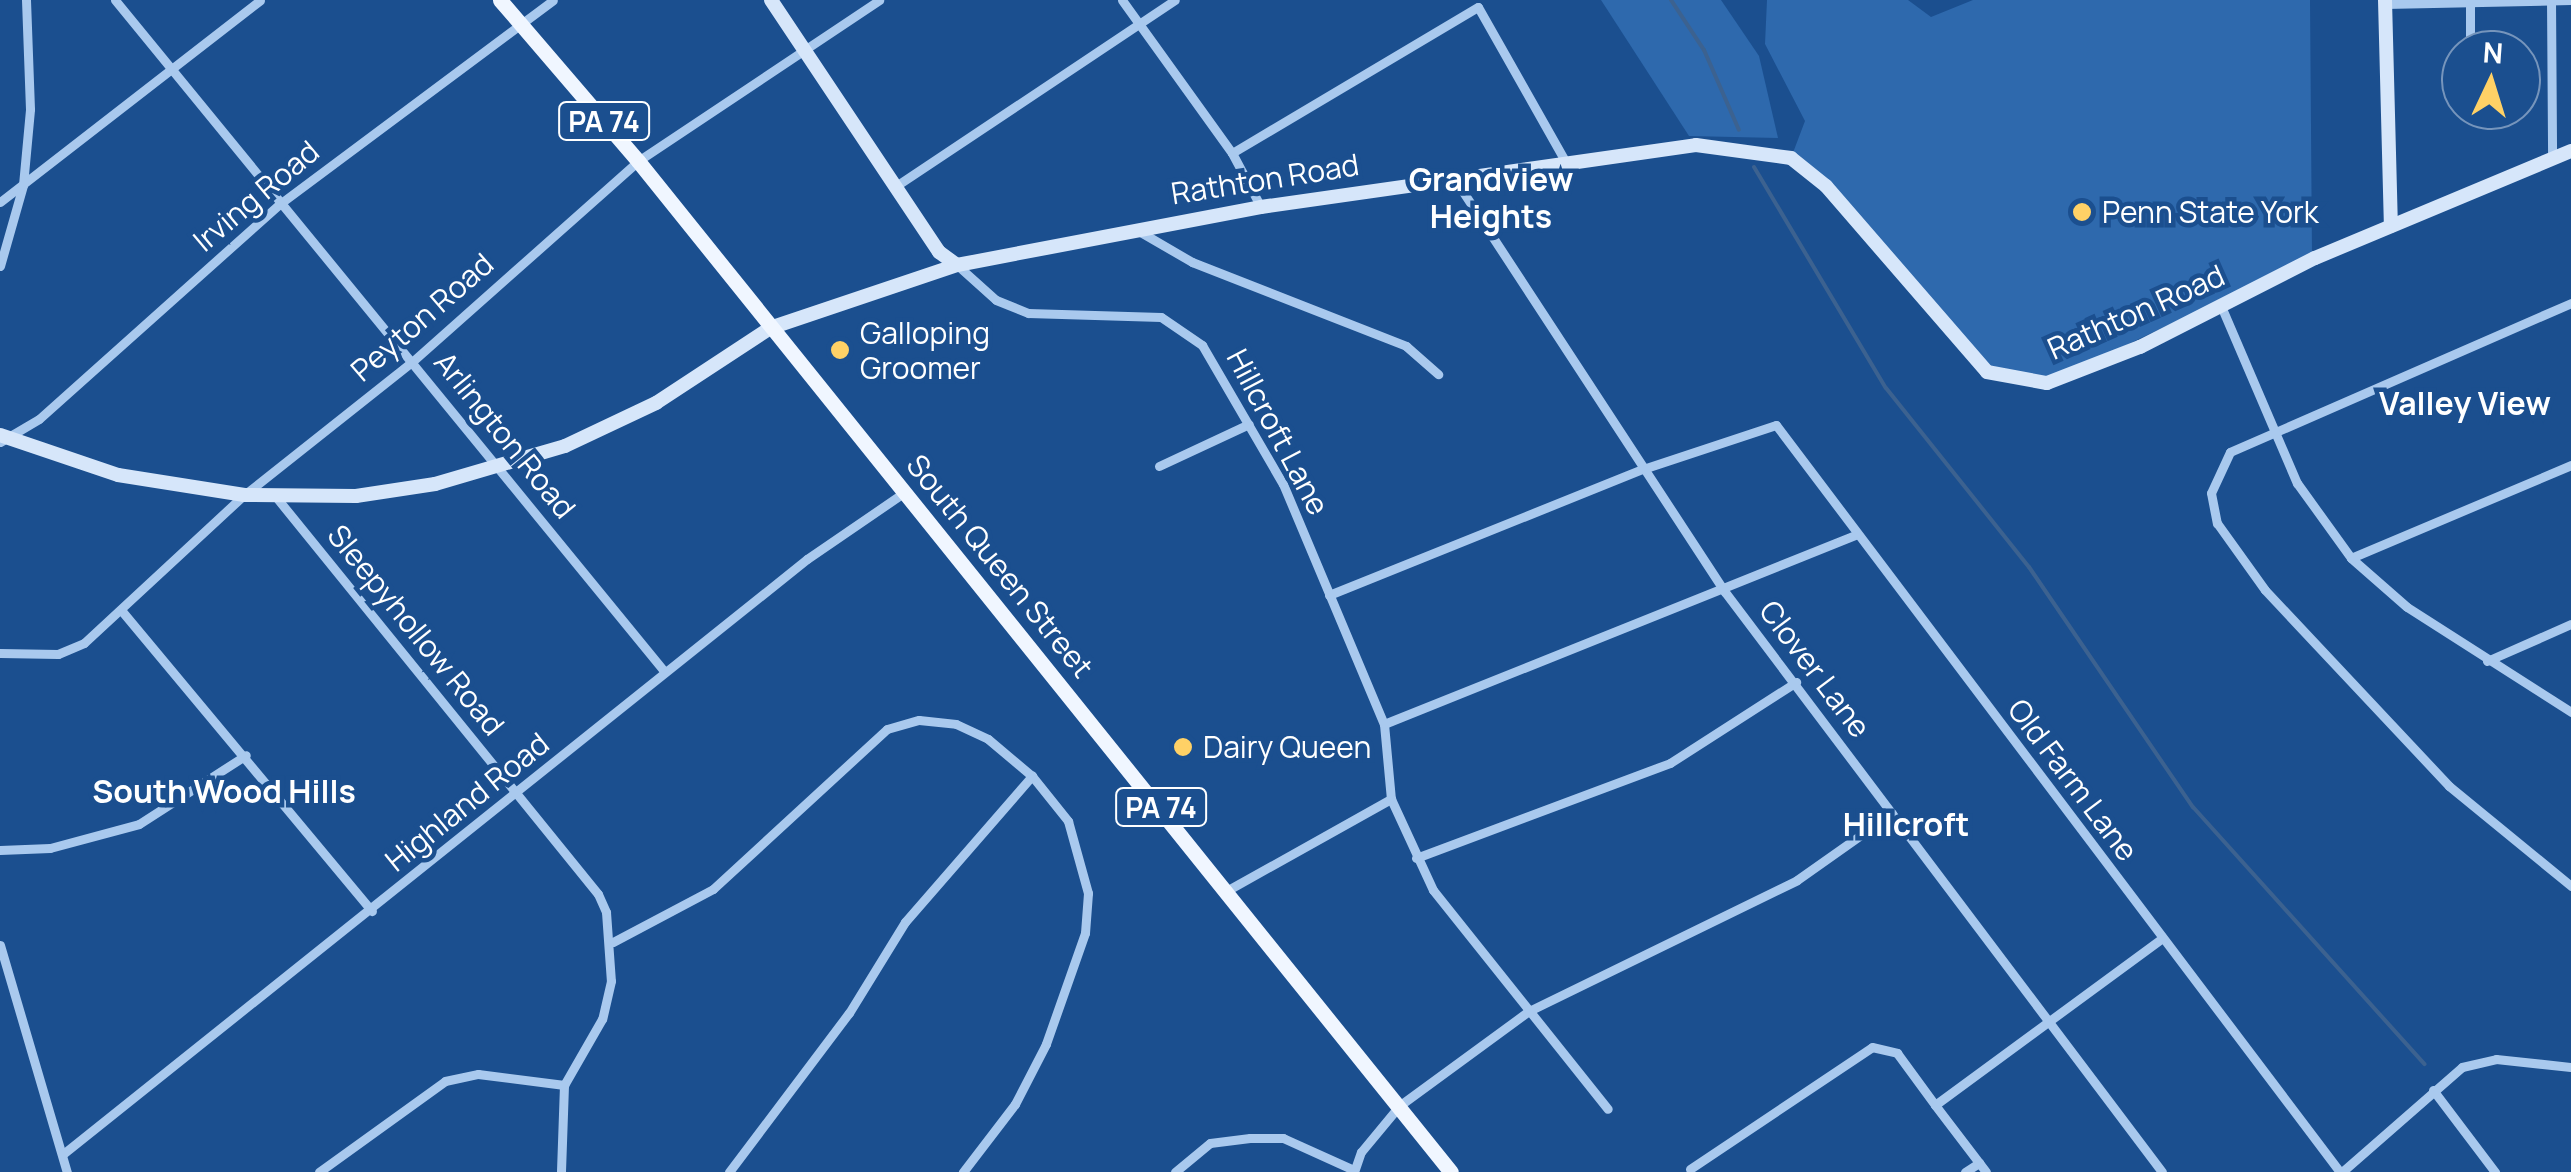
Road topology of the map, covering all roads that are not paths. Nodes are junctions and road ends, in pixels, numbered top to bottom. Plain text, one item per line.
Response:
1 (26, 0) edge
2 (116, 0) edge
3 (260, 0) edge
4 (500, 0) edge
5 (553, 0) edge
6 (771, 0) edge
7 (879, 0) edge
8 (1122, 0) edge
9 (1176, 0) edge
10 (2551, 0) edge
11 (2571, 0) edge
12 (2470, 1) edge
13 (2385, 2) edge
14 (519, 22) junction
15 (1138, 23) junction
16 (2470, 30) edge
17 (801, 47) junction
18 (177, 70) junction
19 (2571, 151) edge
20 (1232, 153) junction
21 (2552, 159) junction
22 (638, 161) junction
23 (1567, 164) junction
24 (1454, 178) junction
25 (23, 185) junction
26 (896, 186) junction
27 (0, 202) edge
28 (281, 203) junction
29 (1261, 206) junction
30 (2391, 226) junction
31 (1135, 229) junction
32 (957, 265) junction
33 (0, 266) edge
34 (2571, 303) edge
35 (2221, 306) junction
36 (770, 328) junction
37 (414, 361) junction
38 (1438, 374) dead end
39 (1249, 424) junction
40 (2272, 431) junction
41 (3, 438) edge
42 (2571, 465) edge
43 (1159, 466) dead end
44 (499, 468) junction
45 (1642, 469) junction
46 (905, 492) junction
47 (244, 495) junction
48 (276, 497) junction
49 (1855, 536) junction
50 (2351, 558) junction
51 (1726, 592) junction
52 (1329, 595) junction
53 (120, 610) junction
54 (2571, 624) edge
55 (0, 653) edge
56 (2488, 661) junction
57 (664, 672) junction
58 (1796, 682) junction
59 (2571, 712) edge
60 (1384, 724) junction
61 (246, 755) junction
62 (1032, 776) junction
63 (518, 795) junction
64 (1391, 799) junction
65 (1892, 813) junction
66 (0, 850) edge
67 (1416, 858) junction
68 (2571, 886) edge
69 (1228, 890) junction
70 (372, 911) junction
71 (2162, 938) junction
72 (613, 942) junction
73 (0, 945) edge
74 (1529, 1011) junction
75 (2050, 1017) junction
76 (2571, 1068) edge
77 (564, 1085) junction
78 (2433, 1090) junction
79 (1936, 1104) junction
80 (1398, 1106) junction
81 (1608, 1109) dead end
82 (63, 1154) junction
83 (1982, 1168) edge
84 (1690, 1169) dead end
85 (1354, 1171) edge
86 (67, 1172) edge
87 (320, 1172) edge
88 (561, 1172) edge
89 (729, 1172) edge
90 (964, 1172) edge
91 (1175, 1172) edge
92 (1450, 1172) edge
93 (1965, 1172) edge
94 (2162, 1172) edge
95 (2341, 1172) edge
96 (2495, 1172) edge

1 - 25 street
2 - 18 street, Arlington Road
3 - 18 street
4 - 14 main road, South Queen Street / PA 74
5 - 14 street, Irving Road
6 - 17 street
7 - 17 street, Peyton Road
8 - 15 street
9 - 15 street
10 - 11 street
10 - 12 street
10 - 21 street
12 - 13 street
12 - 16 street
13 - 30 street
14 - 22 main road, South Queen Street / PA 74
14 - 28 street, Irving Road
15 - 20 street
15 - 26 street
17 - 22 street, Peyton Road
17 - 26 street
18 - 25 street
18 - 28 street, Arlington Road
19 - 21 street, Rathton Road
20 - 23 street
20 - 29 street
21 - 30 street, Rathton Road
22 - 36 main road, South Queen Street / PA 74
22 - 37 street, Peyton Road
23 - 24 street, Rathton Road
23 - 35 street, Rathton Road
24 - 29 street, Rathton Road
24 - 45 street, Clover Lane
25 - 27 street
25 - 33 street
26 - 32 street
28 - 37 street, Arlington Road
28 - 41 street, Irving Road
29 - 31 street, Rathton Road
30 - 35 street, Rathton Road
31 - 32 street, Rathton Road
31 - 38 street
32 - 36 street, Rathton Road
32 - 39 street, Hillcroft Lane
34 - 40 street
35 - 40 street
36 - 44 street, Rathton Road
36 - 46 main road, South Queen Street / PA 74
37 - 44 street, Arlington Road
37 - 47 street, Peyton Road
39 - 43 street
39 - 52 street, Hillcroft Lane
40 - 50 street
40 - 68 street
41 - 47 street, Rathton Road
42 - 50 street
44 - 48 street, Rathton Road
44 - 57 street, Arlington Road
45 - 49 street, Old Farm Lane
45 - 51 street, Clover Lane
45 - 52 street
46 - 57 street, Highland Road
46 - 69 main road, South Queen Street / PA 74
47 - 48 street, Rathton Road
47 - 53 street, Peyton Road
48 - 63 street, Sleepyhollow Road
49 - 51 street
49 - 71 street, Old Farm Lane
50 - 56 street
51 - 58 street, Clover Lane
51 - 60 street
52 - 60 street, Hillcroft Lane
53 - 55 street, Peyton Road
53 - 61 street
54 - 56 street
56 - 59 street
57 - 63 street, Highland Road
58 - 65 street, Clover Lane
58 - 67 street
60 - 64 street, Hillcroft Lane
61 - 66 street
61 - 70 street
62 - 72 street
62 - 89 street
62 - 90 street
63 - 70 street, Highland Road
63 - 72 street, Sleepyhollow Road
64 - 67 street, Hillcroft Lane
64 - 69 street
65 - 74 street
65 - 75 street, Clover Lane
67 - 74 street, Hillcroft Lane
69 - 80 main road, South Queen Street / PA 74
70 - 82 street, Highland Road
71 - 75 street
71 - 95 street, Old Farm Lane
72 - 77 street, Sleepyhollow Road
73 - 82 street
74 - 80 street
74 - 81 street, Hillcroft Lane
75 - 79 street
75 - 94 street, Clover Lane
76 - 78 street
77 - 87 street
77 - 88 street, Sleepyhollow Road
78 - 95 street
78 - 96 street
79 - 83 street
79 - 84 street
80 - 85 street
80 - 92 main road, South Queen Street / PA 74
82 - 86 street
83 - 93 street
85 - 91 street

